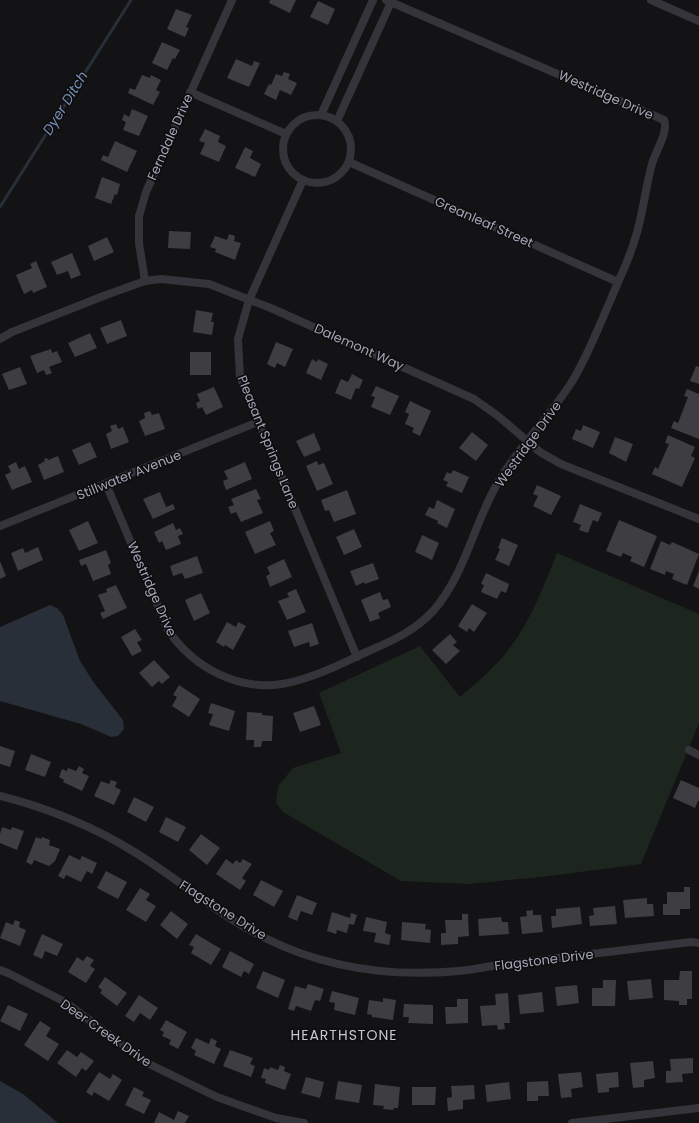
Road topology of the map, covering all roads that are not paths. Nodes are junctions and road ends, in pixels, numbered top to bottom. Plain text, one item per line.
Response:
1 (232, 0) edge
2 (373, 0) edge
3 (650, 0) edge
4 (389, 1) edge
5 (699, 21) edge
6 (190, 92) junction
7 (322, 115) junction
8 (337, 121) junction
9 (286, 134) junction
10 (349, 162) junction
11 (302, 180) junction
12 (145, 281) junction
13 (618, 282) junction
14 (249, 300) junction
15 (0, 339) edge
16 (258, 422) junction
17 (527, 441) junction
18 (106, 484) junction
19 (699, 518) edge
20 (0, 526) edge
21 (357, 657) junction
22 (689, 750) dead end
23 (699, 755) edge
24 (0, 796) edge
25 (699, 943) edge
26 (0, 970) edge
27 (699, 1108) edge
28 (304, 1123) edge
29 (572, 1123) edge

1 - 6 street, Ferndale Drive
2 - 7 street
3 - 5 street
4 - 8 street
4 - 13 street, Westridge Drive
6 - 9 street
6 - 12 street, Ferndale Drive
7 - 8 street
7 - 9 street
8 - 10 street
9 - 11 street
10 - 11 street
10 - 13 street, Greanleaf Street
11 - 14 street, Pleasant Springs Lane
12 - 14 street, Dalemont Way
12 - 15 street, Dalemont Way
13 - 17 street, Westridge Drive
14 - 16 street, Pleasant Springs Lane
14 - 17 street, Dalemont Way
16 - 18 street, Stillwater Avenue
16 - 21 street, Pleasant Springs Lane
17 - 19 street, Dalemont Way
17 - 21 street, Westridge Drive
18 - 20 street, Stillwater Avenue
18 - 21 street, Westridge Drive
22 - 23 street
24 - 25 street, Flagstone Drive
26 - 28 street, Deer Creek Drive
27 - 29 street

